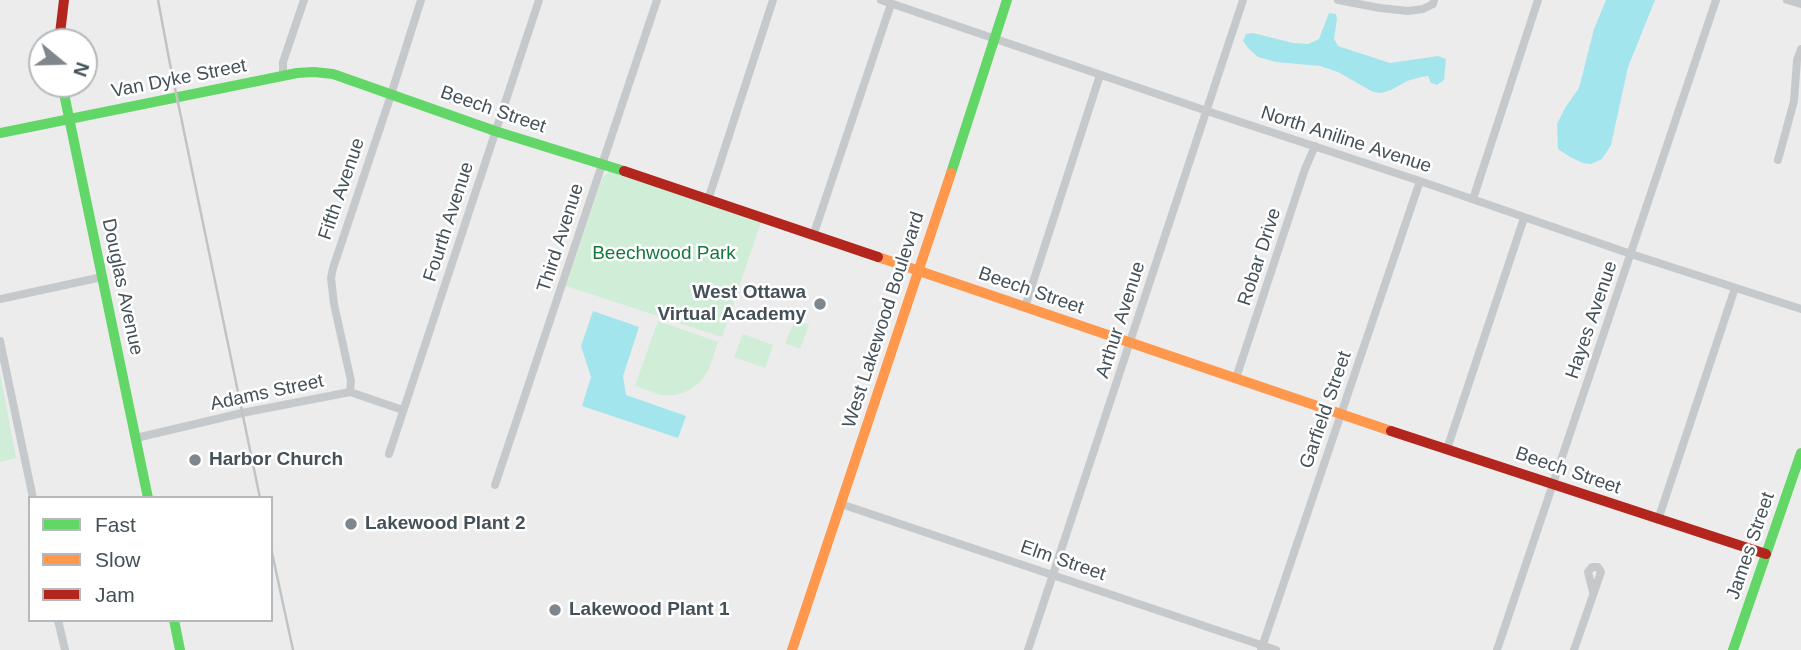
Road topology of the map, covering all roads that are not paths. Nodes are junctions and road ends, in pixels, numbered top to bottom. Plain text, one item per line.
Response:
1 (64, 0) edge
2 (304, 0) edge
3 (421, 0) edge
4 (539, 0) edge
5 (657, 0) edge
6 (773, 0) edge
7 (881, 0) edge
8 (1007, 0) edge
9 (1243, 0) edge
10 (1338, 0) edge
11 (1538, 0) edge
12 (1716, 0) edge
13 (1787, 0) edge
14 (1433, 2) edge
15 (891, 4) junction
16 (1801, 4) edge
17 (61, 28) edge
18 (995, 38) junction
19 (1801, 48) edge
20 (1100, 75) junction
21 (283, 76) junction
22 (391, 93) junction
23 (65, 98) edge
24 (1207, 111) junction
25 (69, 118) junction
26 (495, 131) junction
27 (0, 132) edge
28 (1315, 146) junction
29 (1779, 160) dead end
30 (602, 164) junction
31 (1420, 181) junction
32 (708, 200) junction
33 (1473, 200) junction
34 (1524, 218) junction
35 (813, 236) junction
36 (1631, 254) junction
37 (919, 272) junction
38 (102, 277) junction
39 (1735, 288) junction
40 (0, 299) edge
41 (1025, 307) junction
42 (1801, 309) edge
43 (0, 341) edge
44 (1130, 343) junction
45 (1236, 378) junction
46 (351, 392) junction
47 (403, 410) junction
48 (1341, 415) junction
49 (136, 438) junction
50 (1447, 449) junction
51 (1801, 453) edge
52 (389, 454) dead end
53 (1553, 484) junction
54 (495, 485) dead end
55 (33, 496) edge
56 (148, 496) edge
57 (841, 504) junction
58 (1658, 520) junction
59 (1766, 554) junction
60 (1053, 574) junction
61 (1593, 592) dead end
62 (58, 622) edge
63 (174, 622) edge
64 (1262, 648) edge
65 (65, 650) edge
66 (180, 650) edge
67 (792, 650) edge
68 (1028, 650) edge
69 (1276, 650) edge
70 (1497, 650) edge
71 (1574, 650) edge
72 (1733, 650) edge

1 - 17 street
2 - 21 street
3 - 22 street, Fifth Avenue
4 - 26 street, Fourth Avenue
5 - 30 street, Third Avenue
6 - 32 street
7 - 15 street, North Aniline Avenue
8 - 18 street, West Lakewood Boulevard
9 - 24 street, Arthur Avenue
10 - 14 street
11 - 33 street
12 - 36 street, Hayes Avenue
13 - 16 street
15 - 18 street, North Aniline Avenue
15 - 35 street
18 - 20 street, North Aniline Avenue
18 - 37 street, West Lakewood Boulevard
19 - 29 street
20 - 24 street, North Aniline Avenue
20 - 41 street
21 - 22 street, Beech Street
21 - 25 street, Van Dyke Street
22 - 26 street, Beech Street
22 - 46 street, Fifth Avenue
23 - 25 street, Douglas Avenue
24 - 28 street, North Aniline Avenue
24 - 44 street, Arthur Avenue
25 - 27 street, Van Dyke Street
25 - 38 street, Douglas Avenue
26 - 30 street, Beech Street
26 - 47 street, Fourth Avenue
28 - 31 street, North Aniline Avenue
28 - 45 street, Robar Drive
30 - 32 street, Beech Street
30 - 54 street, Third Avenue
31 - 33 street, North Aniline Avenue
31 - 48 street, Garfield Street
32 - 35 street, Beech Street
33 - 34 street, North Aniline Avenue
34 - 36 street, North Aniline Avenue
34 - 50 street
35 - 37 street, Beech Street
36 - 39 street, North Aniline Avenue
36 - 53 street, Hayes Avenue
37 - 41 street, Beech Street
37 - 57 street, West Lakewood Boulevard
38 - 40 street
38 - 49 street, Douglas Avenue
39 - 42 street, North Aniline Avenue
39 - 58 street
41 - 44 street, Beech Street
43 - 55 street
44 - 45 street, Beech Street
44 - 60 street, Arthur Avenue
45 - 48 street, Beech Street
46 - 47 street, Adams Street
46 - 49 street, Adams Street
47 - 52 street, Fourth Avenue
48 - 50 street, Beech Street
48 - 64 street, Garfield Street
49 - 56 street, Douglas Avenue
50 - 53 street, Beech Street
51 - 59 street, James Street
53 - 58 street, Beech Street
53 - 70 street, Hayes Avenue
57 - 60 street, Elm Street
57 - 67 street, West Lakewood Boulevard
58 - 59 street, Beech Street
59 - 72 street, James Street
60 - 64 street, Elm Street
60 - 68 street, Arthur Avenue
61 - 71 street
62 - 65 street
63 - 66 street
64 - 69 street, Elm Street

